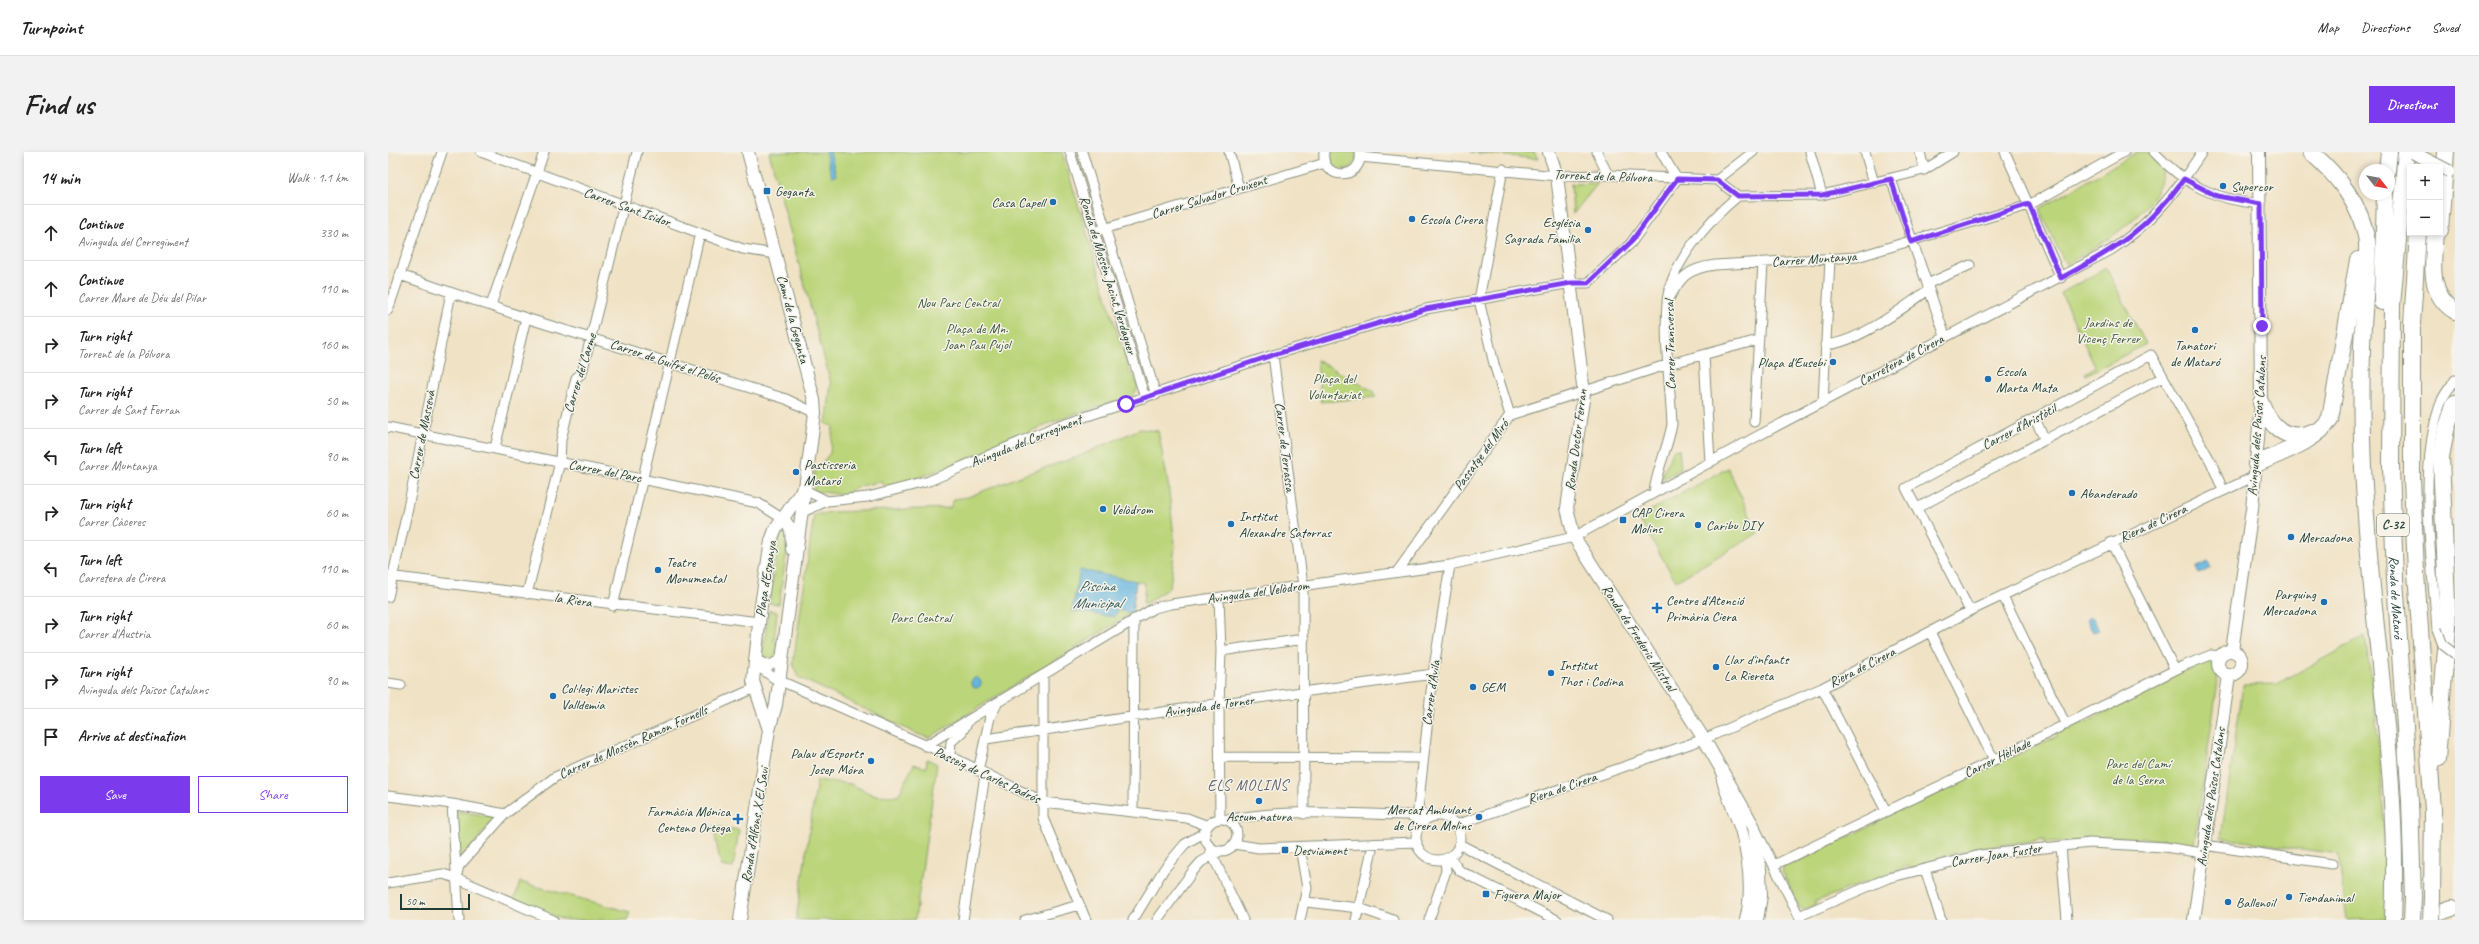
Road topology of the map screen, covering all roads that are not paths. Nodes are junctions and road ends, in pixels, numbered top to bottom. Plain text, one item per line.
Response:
1 (442, 152) edge
2 (481, 152) edge
3 (544, 152) edge
4 (637, 152) edge
5 (748, 152) edge
6 (1070, 152) edge
7 (1082, 152) edge
8 (1229, 152) edge
9 (1324, 152) edge
10 (1549, 152) edge
11 (1597, 152) edge
12 (1661, 152) edge
13 (1753, 152) edge
14 (1810, 152) edge
15 (1865, 152) edge
16 (1920, 152) edge
17 (1953, 152) edge
18 (2005, 152) edge
19 (2124, 152) edge
20 (2154, 152) edge
21 (2202, 152) edge
22 (2259, 152) edge
23 (2311, 152) edge
24 (2390, 152) edge
25 (2406, 152) edge
26 (2412, 152) edge
27 (2428, 152) edge
28 (1360, 154) edge
29 (1324, 162) junction
30 (2388, 164) edge
31 (2426, 164) edge
32 (2450, 167) edge
33 (1503, 169) junction
34 (1924, 170) junction
35 (537, 173) junction
36 (1608, 175) junction
37 (1558, 176) junction
38 (1677, 179) junction
39 (1891, 179) junction
40 (2184, 179) junction
41 (1717, 180) junction
42 (1874, 183) junction
43 (1239, 188) junction
44 (1822, 195) junction
45 (1738, 196) junction
46 (2385, 200) edge
47 (2029, 204) junction
48 (2261, 204) junction
49 (624, 207) junction
50 (2443, 212) edge
51 (2360, 216) junction
52 (1105, 229) junction
53 (1094, 232) junction
54 (700, 233) junction
55 (2418, 236) edge
56 (2435, 236) edge
57 (2440, 236) edge
58 (1911, 242) junction
59 (775, 254) junction
60 (1830, 259) junction
61 (1763, 263) junction
62 (1970, 265) dead end
63 (400, 275) junction
64 (2061, 278) junction
65 (1571, 283) junction
66 (1927, 287) junction
67 (451, 293) junction
68 (1479, 300) junction
69 (1667, 302) junction
70 (2455, 302) edge
71 (490, 305) junction
72 (388, 310) edge
73 (2455, 311) edge
74 (526, 318) junction
75 (1945, 336) junction
76 (591, 337) junction
77 (1758, 340) junction
78 (1825, 345) junction
79 (1273, 355) junction
80 (1704, 355) junction
81 (670, 363) junction
82 (1669, 364) junction
83 (2340, 371) junction
84 (2163, 377) junction
85 (2455, 380) edge
86 (1584, 393) junction
87 (1156, 395) junction
88 (1145, 398) junction
89 (1823, 403) junction
90 (2261, 403) junction
91 (2455, 404) edge
92 (815, 413) junction
93 (1510, 415) junction
94 (2035, 419) junction
95 (1754, 422) dead end
96 (388, 427) edge
97 (422, 434) junction
98 (2045, 440) junction
99 (495, 448) junction
100 (560, 462) junction
101 (1710, 463) junction
102 (2256, 470) junction
103 (642, 478) junction
104 (803, 489) junction
105 (2223, 490) junction
106 (1654, 492) junction
107 (828, 501) junction
108 (1917, 508) junction
109 (803, 512) junction
110 (783, 519) junction
111 (1574, 537) junction
112 (792, 539) junction
113 (2111, 542) junction
114 (1450, 565) junction
115 (1398, 572) junction
116 (390, 577) edge
117 (794, 578) junction
118 (2395, 579) junction
119 (1303, 586) junction
120 (526, 594) junction
121 (2003, 596) junction
122 (388, 597) edge
123 (1219, 598) junction
124 (613, 606) junction
125 (1970, 611) junction
126 (1134, 619) junction
127 (759, 622) junction
128 (1930, 632) junction
129 (1304, 639) junction
130 (757, 642) junction
131 (783, 646) junction
132 (1221, 651) junction
133 (2232, 651) junction
134 (2455, 654) edge
135 (2220, 656) junction
136 (782, 659) junction
137 (757, 660) junction
138 (2174, 670) junction
139 (1433, 674) junction
140 (1042, 675) junction
141 (2229, 675) junction
142 (779, 680) junction
143 (388, 683) edge
144 (401, 685) dead end
145 (755, 688) junction
146 (1822, 688) junction
147 (1304, 692) junction
148 (997, 704) junction
149 (1219, 704) junction
150 (1134, 718) junction
151 (970, 719) junction
152 (2066, 725) junction
153 (770, 730) junction
154 (1044, 730) junction
155 (986, 739) junction
156 (1704, 739) junction
157 (925, 746) junction
158 (950, 756) junction
159 (1221, 757) junction
160 (1304, 757) junction
161 (1423, 758) junction
162 (1994, 760) junction
163 (982, 773) junction
164 (1722, 773) junction
165 (388, 796) edge
166 (1042, 802) junction
167 (452, 804) junction
168 (2433, 810) junction
169 (1133, 811) junction
170 (1886, 811) junction
171 (504, 814) junction
172 (1304, 814) junction
173 (1223, 819) junction
174 (1425, 821) junction
175 (1456, 825) junction
176 (1754, 827) junction
177 (1207, 829) junction
178 (1417, 842) junction
179 (1208, 843) junction
180 (1234, 844) junction
181 (1459, 844) junction
182 (1373, 845) junction
183 (2061, 846) junction
184 (1300, 847) junction
185 (2203, 849) junction
186 (1220, 850) junction
187 (1212, 856) junction
188 (1447, 858) junction
189 (2332, 864) dead end
190 (1774, 865) junction
191 (1925, 869) junction
192 (456, 878) junction
193 (388, 883) edge
194 (1306, 902) junction
195 (1080, 905) junction
196 (2454, 907) edge
197 (1359, 908) junction
198 (1800, 918) edge
199 (460, 920) edge
200 (553, 920) edge
201 (740, 920) edge
202 (963, 920) edge
203 (1025, 920) edge
204 (1086, 920) edge
205 (1133, 920) edge
206 (1157, 920) edge
207 (1243, 920) edge
208 (1300, 920) edge
209 (1356, 920) edge
210 (1393, 920) edge
211 (1429, 920) edge
212 (1556, 920) edge
213 (1607, 920) edge
214 (1746, 920) edge
215 (1757, 920) edge
216 (1941, 920) edge
217 (2067, 920) edge
218 (2194, 920) edge
219 (2393, 920) edge
220 (2400, 920) edge
221 (2412, 920) edge
222 (2416, 920) edge
223 (2431, 920) edge

1 - 63 street
2 - 35 street, Carrer Sant Isidor
3 - 35 street
4 - 49 street, Carrer del Carme
5 - 59 street, Camí de la Geganta
6 - 53 street, Ronda de Mossèn Jacint Verdaguer
7 - 52 street, Ronda de Mossèn Jacint Verdaguer
8 - 43 street
9 - 29 street
10 - 37 street, Ronda Doctor Ferran
11 - 36 street
12 - 38 street
13 - 41 street
14 - 44 street
15 - 42 street
16 - 34 street
17 - 34 street
18 - 47 street
19 - 47 street, Carrer Muntanya
20 - 40 street
21 - 40 street, Carretera de Cirera
22 - 48 street, Avinguda dels Països Catalans
23 - 51 highway
24 - 30 highway
25 - 118 highway, Ronda de Mataró / C-32
26 - 32 street, bridge
27 - 31 highway
27 - 32 street
28 - 29 street
28 - 33 street, Torrent de la Pólvora
29 - 43 street, Carrer Salvador Cruixent
32 - 50 highway
33 - 37 street, Torrent de la Pólvora
33 - 68 street
34 - 39 street
35 - 49 street, Carrer Sant Isidor
35 - 71 street
36 - 37 street, Torrent de la Pólvora
36 - 38 street, Torrent de la Pólvora
37 - 65 street, Ronda Doctor Ferran
38 - 41 street, Torrent de la Pólvora
38 - 65 street, Avinguda del Corregiment
39 - 42 street
39 - 58 street
40 - 48 street
40 - 64 street, Carretera de Cirera
41 - 45 street
42 - 44 street
43 - 52 street, Carrer Salvador Cruixent
44 - 45 street
45 - 69 street, Carrer Transversal
46 - 118 highway
47 - 58 street, Carrer Muntanya
47 - 64 street
48 - 90 street, Avinguda dels Països Catalans
49 - 54 street, Carrer Sant Isidor
49 - 76 street, Carrer del Carme
51 - 83 highway
51 - 219 highway
52 - 53 street, Carrer Salvador Cruixent
52 - 87 street, Ronda de Mossèn Jacint Verdaguer
53 - 88 street, Ronda de Mossèn Jacint Verdaguer
54 - 59 street, Carrer Sant Isidor
54 - 81 street
55 - 168 highway, Ronda de Mataró / C-32
56 - 73 highway
57 - 70 highway
58 - 60 street, Carrer Muntanya
58 - 66 street
59 - 92 street, Camí de la Geganta
60 - 61 street, Carrer Muntanya
60 - 78 street
61 - 69 street, Carrer Muntanya
61 - 77 street
62 - 66 street
63 - 67 street, Carrer de Guifré el Pelós
63 - 72 street
64 - 75 street, Carretera de Cirera
65 - 68 street, Avinguda del Corregiment
65 - 86 street, Ronda Doctor Ferran
66 - 75 street
66 - 78 street
67 - 71 street, Carrer de Guifré el Pelós
67 - 97 street, Carrer de Massevà
68 - 79 street, Avinguda del Corregiment
68 - 93 street, Passatge del Miró
69 - 82 street, Carrer Transversal
71 - 74 street, Carrer de Guifré el Pelós
74 - 76 street, Carrer de Guifré el Pelós
74 - 99 street
75 - 89 street, Carretera de Cirera
76 - 81 street, Carrer de Guifré el Pelós
76 - 100 street, Carrer del Carme
77 - 80 street
77 - 95 street
78 - 89 street
79 - 87 street, Avinguda del Corregiment
79 - 119 street, Carrer de Terrassa
80 - 82 street
80 - 101 street
81 - 92 street, Carrer de Guifré el Pelós
81 - 103 street
82 - 86 street
82 - 106 street, Carrer Transversal
83 - 90 highway
83 - 102 highway
84 - 94 street, Carrer d'Aristòtil
84 - 98 street, Carrer d'Aristòtil
84 - 105 street, Carrer d'Aristòtil
85 - 134 street, bridge
86 - 93 street
86 - 111 street, Ronda Doctor Ferran
87 - 88 street, Avinguda del Corregiment
88 - 107 street, Avinguda del Corregiment
89 - 101 street, Carretera de Cirera
90 - 102 street, Avinguda dels Països Catalans
91 - 168 highway
92 - 104 street, Camí de la Geganta
93 - 115 street, Passatge del Miró
94 - 98 street
94 - 108 street, Carrer d'Aristòtil
96 - 97 street, Carrer del Parc
97 - 99 street, Carrer del Parc
97 - 116 street, Carrer de Massevà
98 - 108 street, Carrer d'Aristòtil
99 - 100 street, Carrer del Parc
100 - 103 street, Carrer del Parc
100 - 120 street, Carrer del Carme
101 - 106 street, Carretera de Cirera
102 - 105 street, Riera de Cirera
102 - 133 street, Avinguda dels Països Catalans
103 - 110 street, Carrer del Parc
103 - 124 street
104 - 107 street
104 - 109 street, Plaça d'Espanya
104 - 110 street, Plaça d'Espanya
105 - 113 street, Riera de Cirera
106 - 111 street, Carretera de Cirera
107 - 109 street, Avinguda del Corregiment
108 - 125 street, Carrer d'Aristòtil
109 - 117 street, Plaça d'Espanya
110 - 112 street, Plaça d'Espanya
110 - 127 street, Plaça d'Espanya
111 - 114 street, Avinguda del Velòdrom
111 - 156 street, Ronda de Frederic Mistral
112 - 117 street, Plaça d'Espanya
112 - 131 street, Plaça d'Espanya
113 - 121 street, Riera de Cirera
113 - 138 street
114 - 115 street, Avinguda del Velòdrom
114 - 139 street, Carrer d'Àvila
115 - 119 street, Avinguda del Velòdrom
116 - 120 street, la Riera
116 - 122 street, Carrer de Massevà
117 - 131 street, Plaça d'Espanya
118 - 221 highway, Ronda de Mataró / C-32, bridge
119 - 123 street, Avinguda del Velòdrom
119 - 129 street, Carrer de Terrassa
120 - 124 street, la Riera
121 - 125 street, Riera de Cirera
121 - 152 street
123 - 126 street, Avinguda del Velòdrom
123 - 132 street
124 - 127 street, la Riera
125 - 128 street, Riera de Cirera
126 - 140 street, Avinguda del Velòdrom
126 - 150 street
127 - 130 street, Plaça d'Espanya
128 - 146 street, Riera de Cirera
128 - 162 street
129 - 132 street
129 - 147 street, Carrer de Terrassa
130 - 137 street, Plaça d'Espanya
130 - 145 street, Plaça d'Espanya
131 - 136 street, Plaça d'Espanya
132 - 149 street
133 - 135 street
133 - 141 street
135 - 138 street, Carrer Hèl·lade
135 - 141 street
136 - 137 street
136 - 142 street, Plaça d'Espanya
137 - 142 street
138 - 152 street, Carrer Hèl·lade
139 - 147 street, Avinguda de Torner
139 - 161 street, Carrer d'Àvila
140 - 148 street, Avinguda del Velòdrom
140 - 154 street
141 - 185 street, Avinguda dels Països Catalans
142 - 153 street, Plaça d'Espanya
142 - 157 street, Passeig de Carles Padrós
143 - 144 street
145 - 153 street, Plaça d'Espanya
145 - 171 street, Carrer de Mossèn Ramon Fornells
146 - 156 street, Riera de Cirera
146 - 170 street
147 - 149 street, Avinguda de Torner
147 - 160 street, Carrer de Terrassa
148 - 151 street, Avinguda del Velòdrom
148 - 155 street
149 - 150 street, Avinguda de Torner
149 - 159 street
150 - 154 street, Avinguda de Torner
150 - 169 street
151 - 157 street, Avinguda del Velòdrom
151 - 158 street, Avinguda del Velòdrom
152 - 162 street, Carrer Hèl·lade
153 - 201 street, Ronda d'Alfons X El Savi
154 - 155 street, Avinguda de Torner
154 - 166 street
155 - 163 street
156 - 164 street
156 - 175 street, Riera de Cirera
157 - 158 street, Passeig de Carles Padrós
158 - 163 street, Passeig de Carles Padrós
159 - 160 street
159 - 173 street
160 - 161 street
160 - 172 street, Carrer de Terrassa
161 - 174 street, Carrer d'Àvila
162 - 170 street, Carrer Hèl·lade
163 - 166 street, Passeig de Carles Padrós
163 - 202 street
164 - 176 street
164 - 214 street
165 - 167 street
166 - 169 street, Passeig de Carles Padrós
166 - 195 street
167 - 171 street
167 - 192 street
168 - 223 highway, Ronda de Mataró / C-32, bridge
169 - 177 street, Passeig de Carles Padrós
170 - 190 street, Carrer Hèl·lade
171 - 192 street, Carrer de Mossèn Ramon Fornells
172 - 173 street
172 - 174 street
173 - 177 street
173 - 180 street
174 - 175 street
174 - 178 street
175 - 181 street
176 - 190 street
176 - 215 street
177 - 179 street
177 - 205 street
178 - 182 street
178 - 188 street
179 - 186 street
179 - 187 street
180 - 184 street
180 - 186 street
181 - 188 street
181 - 213 street
182 - 184 street
182 - 197 street
183 - 185 street, Carrer Joan Fuster
183 - 191 street, Carrer Joan Fuster
183 - 217 street
184 - 194 street
185 - 189 street, Carrer Joan Fuster
185 - 218 street, Avinguda dels Països Catalans
186 - 187 street
187 - 206 street
187 - 207 street
188 - 211 street
188 - 212 street
190 - 198 street
191 - 198 street, Carrer Joan Fuster
191 - 216 street
192 - 193 street
192 - 199 street
192 - 200 street
194 - 197 street
194 - 208 street
195 - 203 street
195 - 204 street
196 - 220 street
196 - 222 highway
197 - 209 street
197 - 210 street

